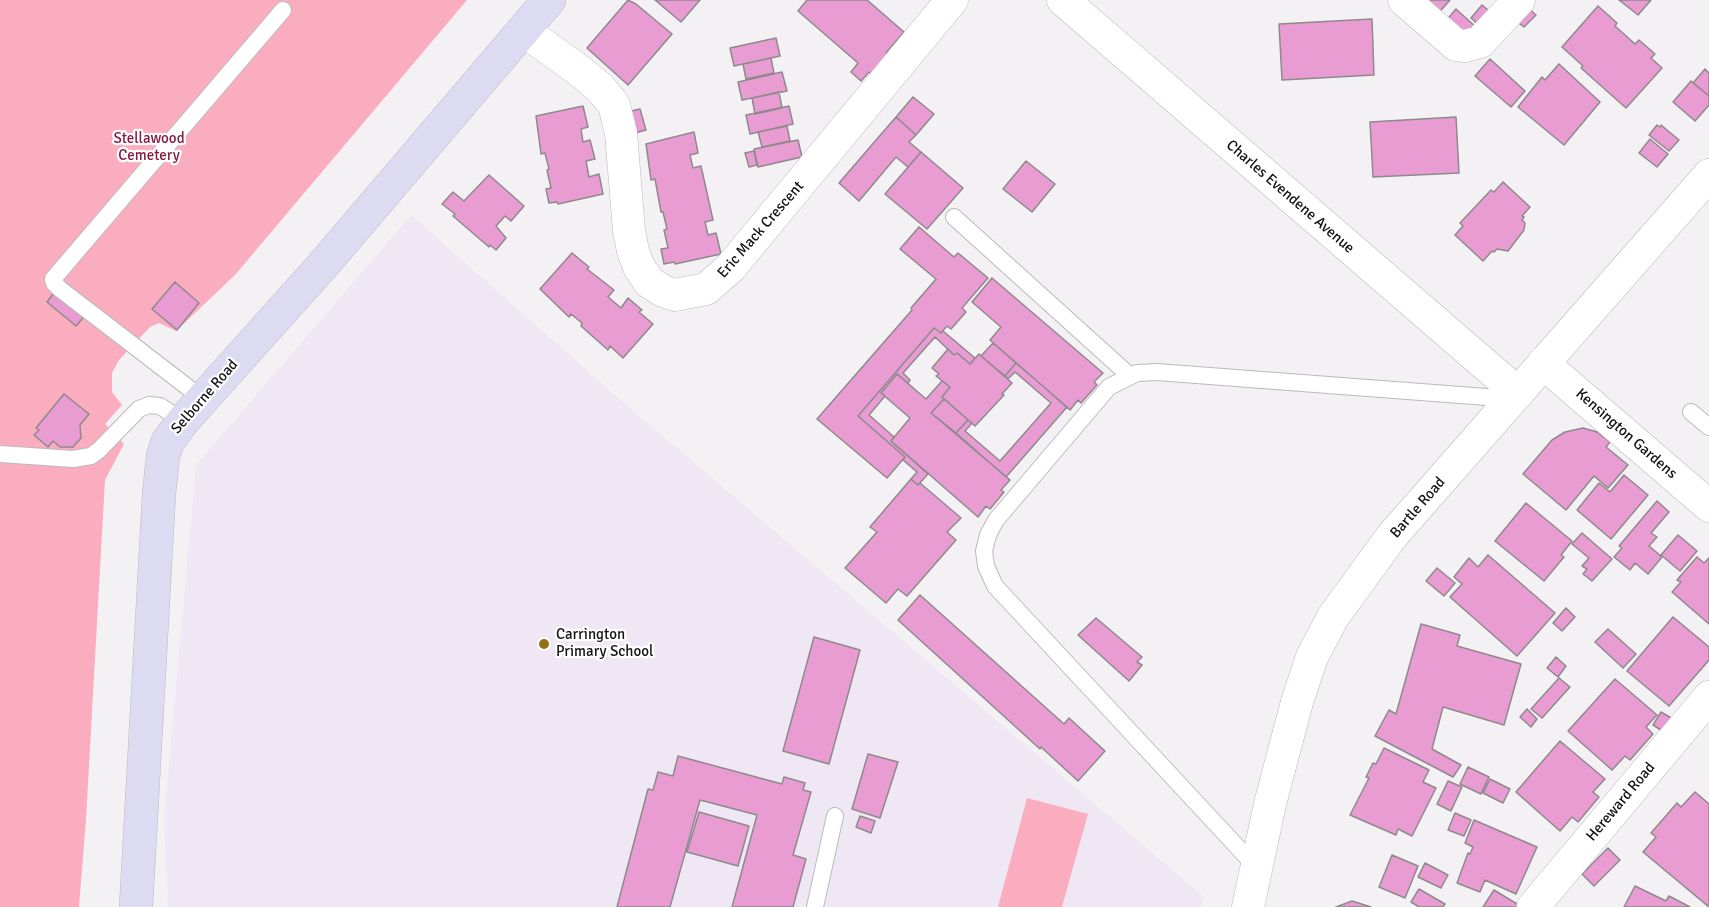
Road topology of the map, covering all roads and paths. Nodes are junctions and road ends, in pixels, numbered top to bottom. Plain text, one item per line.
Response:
1 (549, 0) edge
2 (952, 0) edge
3 (1063, 0) edge
4 (1404, 0) edge
5 (1519, 0) edge
6 (283, 10) dead end
7 (523, 30) junction
8 (1709, 175) edge
9 (954, 217) dead end
10 (1543, 363) junction
11 (1130, 376) junction
12 (1515, 396) junction
13 (193, 410) junction
14 (1691, 412) dead end
15 (1709, 427) edge
16 (0, 454) edge
17 (1709, 506) edge
18 (1709, 697) edge
19 (835, 816) dead end
20 (1256, 867) junction
21 (136, 907) edge
22 (815, 907) edge
23 (1248, 907) edge
24 (1533, 907) edge

1 - 7 street, Selborne Road
2 - 7 street, Eric Mack Crescent
3 - 12 street, Charles Evendene Avenue
4 - 5 street
6 - 13 lane
7 - 13 street, Selborne Road
8 - 10 street, Bartle Road
9 - 11 lane
10 - 12 street, Bartle Road
10 - 17 street, Kensington Gardens
11 - 12 lane
11 - 20 lane
12 - 20 street, Bartle Road
13 - 16 lane
13 - 21 street, Selborne Road
14 - 15 lane
18 - 24 street, Hereward Road
19 - 22 lane
20 - 23 street, Bartle Road

